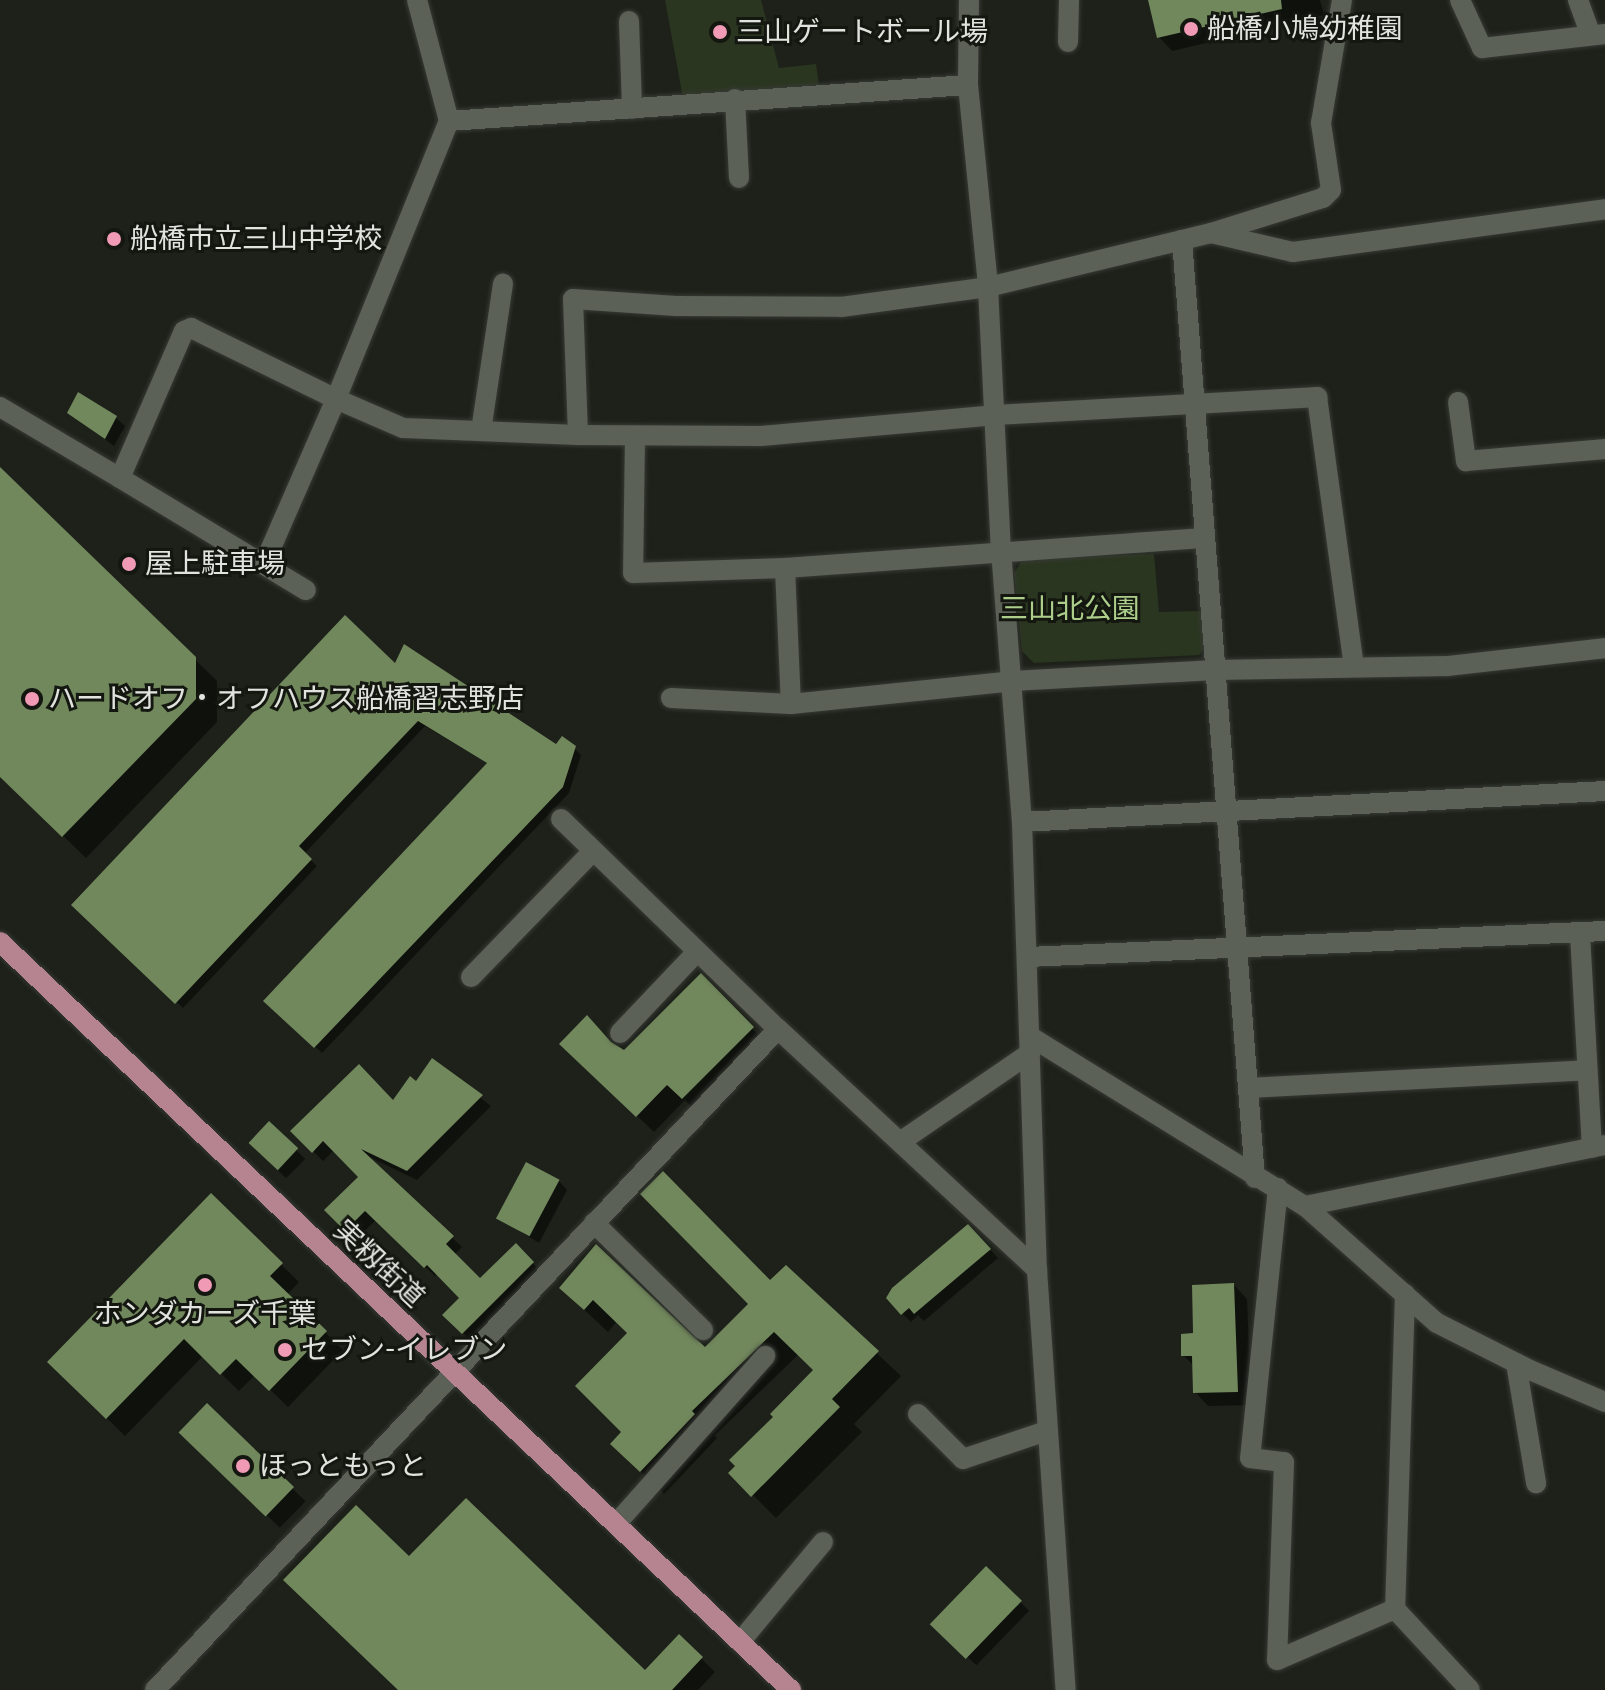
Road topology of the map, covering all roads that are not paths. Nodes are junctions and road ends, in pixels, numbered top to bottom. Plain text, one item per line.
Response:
1 (417, 0) edge
2 (969, 0) edge
3 (1069, 0) edge
4 (1342, 0) edge
5 (1460, 0) edge
6 (1578, 0) edge
7 (629, 21) dead end
8 (1598, 35) edge
9 (1068, 42) dead end
10 (968, 85) junction
11 (735, 99) junction
12 (632, 109) junction
13 (449, 121) junction
14 (739, 178) dead end
15 (1605, 209) edge
16 (1211, 233) junction
17 (1182, 240) junction
18 (503, 284) dead end
19 (988, 287) junction
20 (336, 399) junction
21 (1195, 402) junction
22 (1458, 402) dead end
23 (0, 407) edge
24 (996, 415) junction
25 (481, 431) junction
26 (578, 435) junction
27 (635, 436) junction
28 (1605, 449) edge
29 (120, 478) junction
30 (1205, 538) junction
31 (1001, 550) junction
32 (264, 564) junction
33 (785, 568) junction
34 (306, 590) dead end
35 (1605, 648) edge
36 (1354, 666) junction
37 (1215, 670) junction
38 (1012, 681) junction
39 (671, 698) dead end
40 (791, 704) junction
41 (1605, 791) edge
42 (1227, 813) junction
43 (561, 819) dead end
44 (1022, 822) junction
45 (593, 851) junction
46 (1605, 931) edge
47 (1580, 934) junction
48 (0, 942) edge
49 (1237, 950) junction
50 (696, 953) junction
51 (1028, 957) junction
52 (471, 977) dead end
53 (778, 1029) junction
54 (620, 1033) dead end
55 (1031, 1045) junction
56 (1587, 1070) junction
57 (1248, 1088) junction
58 (900, 1142) junction
59 (1599, 1147) edge
60 (1255, 1178) junction
61 (1278, 1188) junction
62 (1305, 1206) junction
63 (594, 1223) junction
64 (1037, 1270) junction
65 (1405, 1294) junction
66 (703, 1330) dead end
67 (765, 1356) dead end
68 (1516, 1363) junction
69 (454, 1373) junction
70 (1605, 1402) edge
71 (918, 1414) dead end
72 (1046, 1431) junction
73 (1536, 1483) dead end
74 (616, 1524) junction
75 (823, 1542) dead end
76 (1395, 1609) junction
77 (740, 1642) junction
78 (155, 1690) edge
79 (791, 1690) edge
80 (1066, 1690) edge
81 (1470, 1690) edge

1 - 13 street
2 - 10 street
3 - 9 street
4 - 16 street
5 - 8 street
6 - 8 street
7 - 12 street
10 - 11 street
10 - 19 street
11 - 12 street
11 - 14 street
12 - 13 street
13 - 20 street
15 - 16 street
16 - 17 street
17 - 19 street
17 - 21 street
18 - 25 street
19 - 24 street
19 - 26 street
20 - 25 street
20 - 29 street
20 - 32 street
21 - 24 street
21 - 30 street
21 - 36 street
22 - 28 street
23 - 29 street
24 - 27 street
24 - 31 street
25 - 26 street
26 - 27 street
27 - 33 street
29 - 32 street
30 - 31 street
30 - 37 street
31 - 33 street
31 - 38 street
32 - 34 street
33 - 40 street
35 - 36 street
36 - 37 street
37 - 38 street
37 - 42 street
38 - 40 street
38 - 44 street
39 - 40 street
41 - 42 street
42 - 44 street
42 - 49 street
43 - 45 street
44 - 51 street
45 - 50 street
45 - 52 street
46 - 47 street
47 - 49 street
47 - 56 street
48 - 69 main road, 実籾街道
49 - 51 street
49 - 57 street
50 - 53 street
50 - 54 street
51 - 55 street
53 - 58 street
53 - 63 street
55 - 58 street
55 - 60 street
55 - 64 street
56 - 57 street
56 - 59 street
57 - 60 street
58 - 64 street
59 - 62 street
60 - 61 street
61 - 62 street
61 - 76 street
62 - 65 street
63 - 66 street
63 - 69 street
64 - 72 street
65 - 68 street
65 - 76 street
67 - 74 street
68 - 70 street
68 - 73 street
69 - 74 main road, 実籾街道
69 - 78 street
71 - 72 street
72 - 80 street
74 - 77 main road, 実籾街道
75 - 77 street
76 - 81 street
77 - 79 main road, 実籾街道

